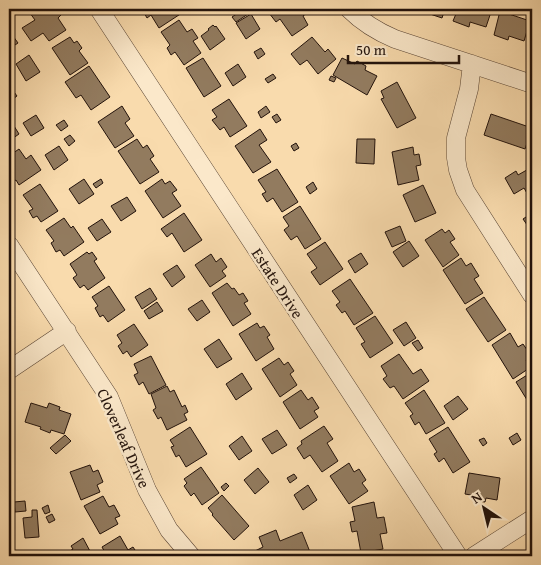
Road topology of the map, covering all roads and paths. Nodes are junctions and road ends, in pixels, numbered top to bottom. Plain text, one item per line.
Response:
1 (99, 9) edge
2 (349, 9) edge
3 (472, 64) junction
4 (532, 84) edge
5 (9, 244) edge
6 (532, 294) edge
7 (67, 331) junction
8 (9, 370) edge
9 (532, 519) edge
10 (191, 556) edge
11 (458, 556) edge
12 (474, 556) edge

1 - 11 street, Estate Drive
2 - 3 street
3 - 4 street
3 - 6 street
5 - 7 street, Cloverleaf Drive
7 - 8 street
7 - 10 street, Cloverleaf Drive
9 - 12 street

